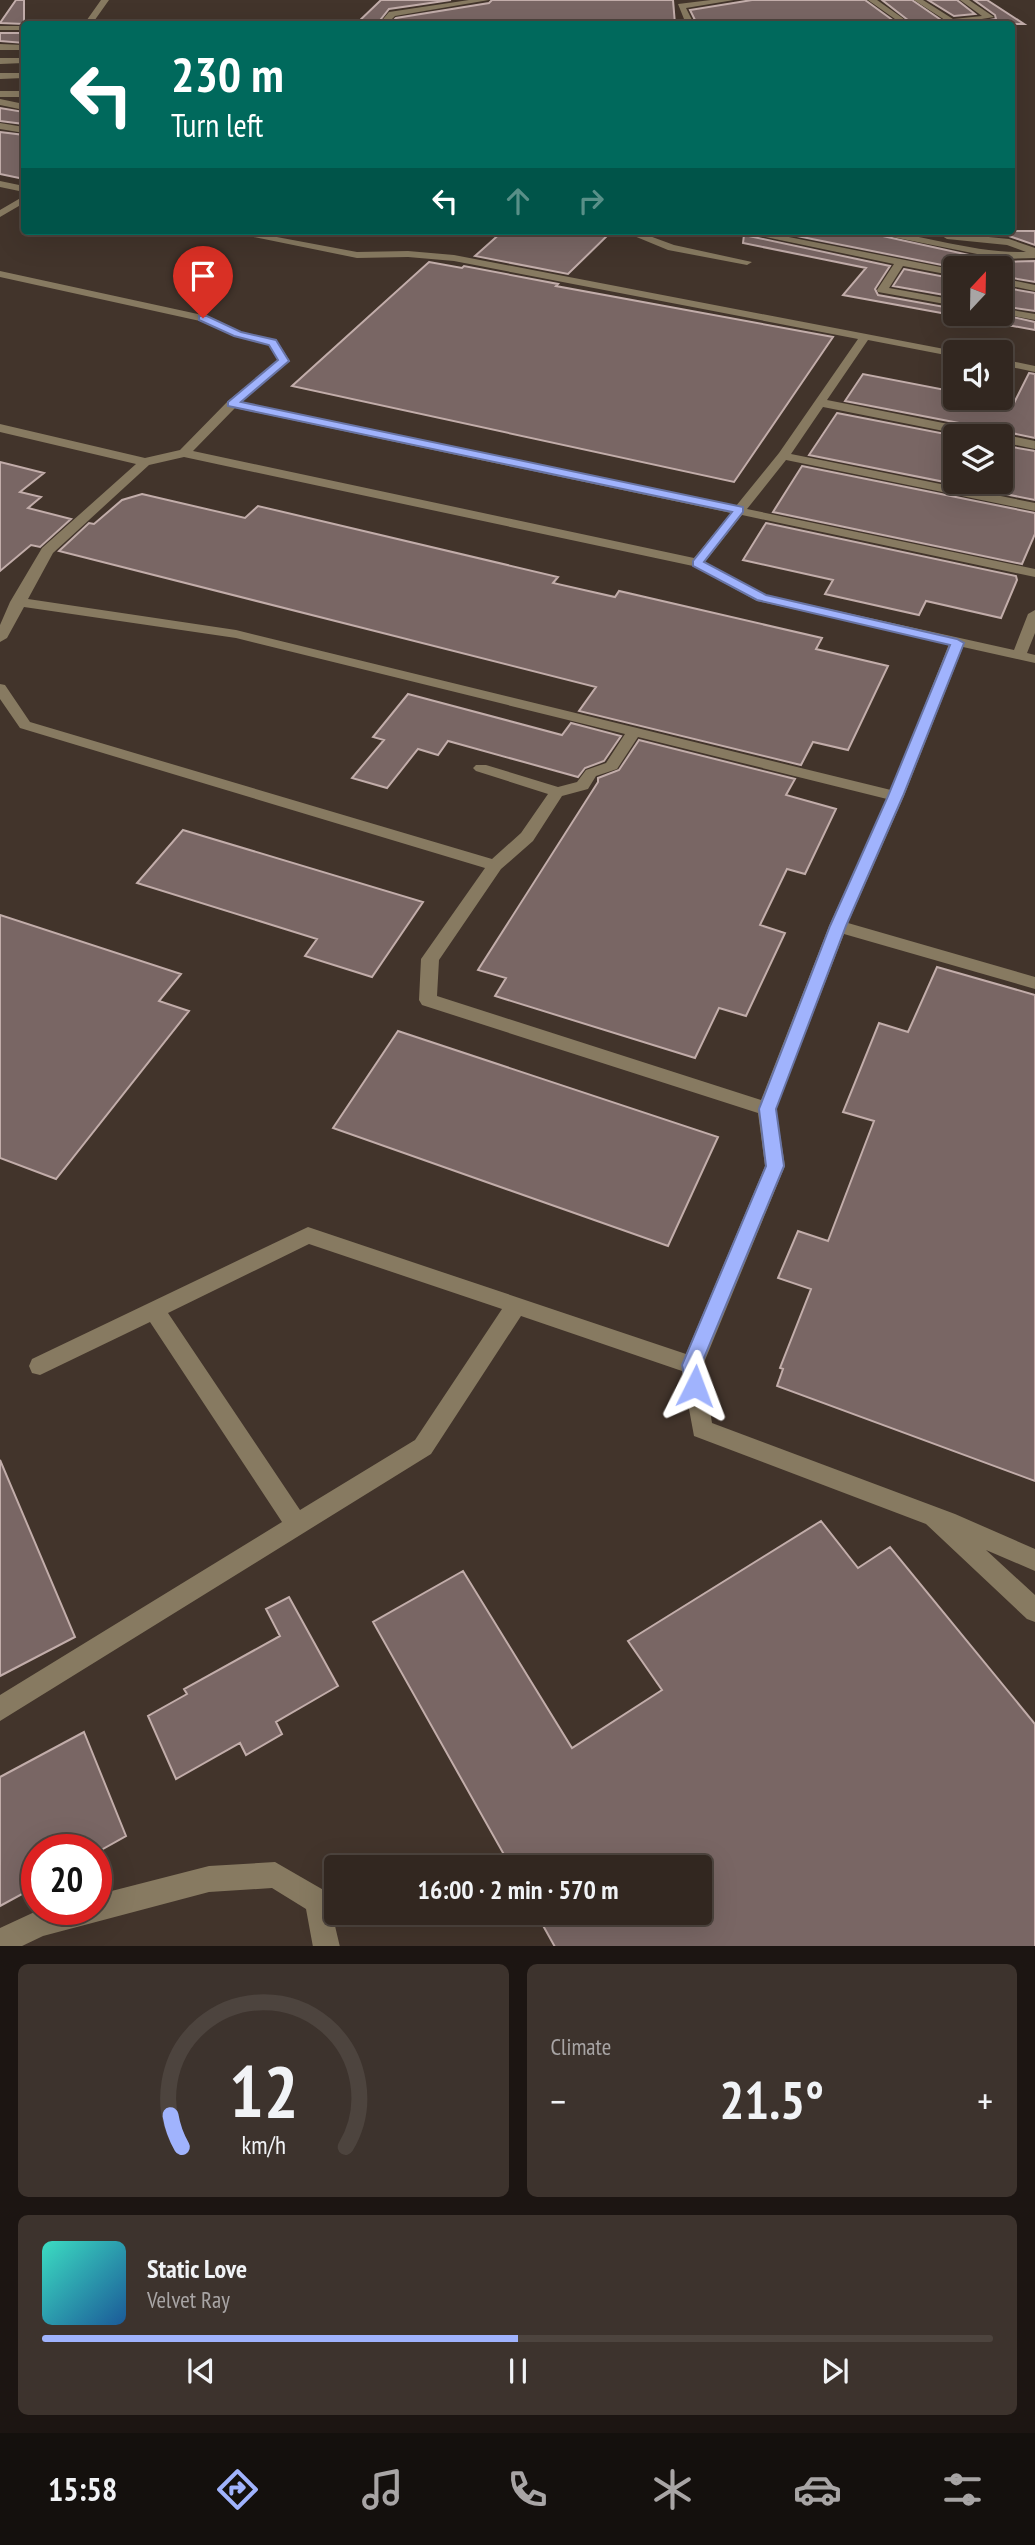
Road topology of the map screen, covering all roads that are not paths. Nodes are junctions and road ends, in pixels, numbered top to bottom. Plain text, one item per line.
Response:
1 (105, 0) edge
2 (417, 0) edge
3 (485, 0) edge
4 (730, 0) edge
5 (872, 0) edge
6 (918, 0) edge
7 (964, 0) edge
8 (424, 7) junction
9 (90, 21) edge
10 (386, 21) edge
11 (688, 21) edge
12 (903, 21) edge
13 (950, 21) edge
14 (959, 21) edge
15 (0, 28) edge
16 (21, 28) edge
17 (5, 47) edge
18 (0, 58) edge
19 (21, 61) edge
20 (0, 76) edge
21 (21, 76) edge
22 (0, 94) edge
23 (21, 94) edge
24 (0, 102) edge
25 (21, 106) edge
26 (0, 126) edge
27 (21, 130) edge
28 (0, 184) edge
29 (21, 188) edge
30 (21, 201) edge
31 (0, 214) edge
32 (250, 235) edge
33 (306, 235) edge
34 (638, 235) edge
35 (762, 235) edge
36 (889, 235) edge
37 (985, 235) edge
38 (1009, 236) edge
39 (1035, 253) edge
40 (408, 254) junction
41 (747, 262) dead end
42 (900, 262) junction
43 (943, 270) edge
44 (0, 274) edge
45 (1013, 283) edge
46 (1035, 288) edge
47 (943, 301) edge
48 (1013, 313) edge
49 (1035, 317) edge
50 (865, 335) junction
51 (943, 351) edge
52 (1013, 364) edge
53 (1035, 369) edge
54 (818, 402) junction
55 (232, 404) junction
56 (943, 427) edge
57 (0, 428) edge
58 (1013, 440) edge
59 (1035, 445) edge
60 (184, 453) junction
61 (783, 456) junction
62 (145, 462) junction
63 (1035, 507) edge
64 (739, 510) junction
65 (697, 563) junction
66 (1035, 573) edge
67 (18, 602) junction
68 (1035, 614) edge
69 (0, 638) edge
70 (957, 643) junction
71 (1019, 656) junction
72 (1035, 659) edge
73 (0, 688) edge
74 (635, 730) junction
75 (481, 768) dead end
76 (557, 792) junction
77 (895, 796) junction
78 (495, 864) junction
79 (838, 926) junction
80 (1035, 983) edge
81 (767, 1109) junction
82 (516, 1306) junction
83 (154, 1310) junction
84 (692, 1365) junction
85 (40, 1366) dead end
86 (934, 1517) junction
87 (297, 1525) junction
88 (1035, 1560) edge
89 (1035, 1611) edge
90 (0, 1709) edge
91 (112, 1905) edge
92 (36, 1925) edge
93 (0, 1942) edge
94 (327, 1946) edge

1 - 9 street
2 - 8 street
3 - 8 street
4 - 11 street
5 - 12 street
6 - 13 street
7 - 14 street
8 - 10 street
15 - 16 street
17 - 18 street
18 - 19 street
20 - 21 street
22 - 23 street
24 - 25 street
26 - 27 street
28 - 29 street
30 - 31 street
32 - 40 street
33 - 40 street
34 - 41 street
35 - 42 street
36 - 39 street
37 - 38 street
38 - 39 street
40 - 50 street
42 - 43 street
42 - 47 street
44 - 55 street
45 - 46 street
48 - 49 street
50 - 51 street
50 - 54 street
52 - 53 street
54 - 56 street
54 - 61 street
55 - 60 street
55 - 64 street
57 - 62 street
58 - 59 street
60 - 62 street
60 - 65 street
61 - 63 street
61 - 64 street
62 - 67 street
64 - 65 street
64 - 66 street
65 - 70 street
67 - 69 street
67 - 74 street
68 - 71 street
70 - 71 street
70 - 77 street
71 - 72 street
73 - 78 street
74 - 76 street
74 - 77 street
75 - 76 street
76 - 78 street
77 - 79 street
78 - 81 street
79 - 80 street
79 - 81 street
81 - 84 street
82 - 83 street
82 - 84 street
82 - 87 street
83 - 85 street
83 - 87 street
84 - 86 street
86 - 88 street
86 - 89 street
87 - 90 street
91 - 94 street
92 - 93 street

